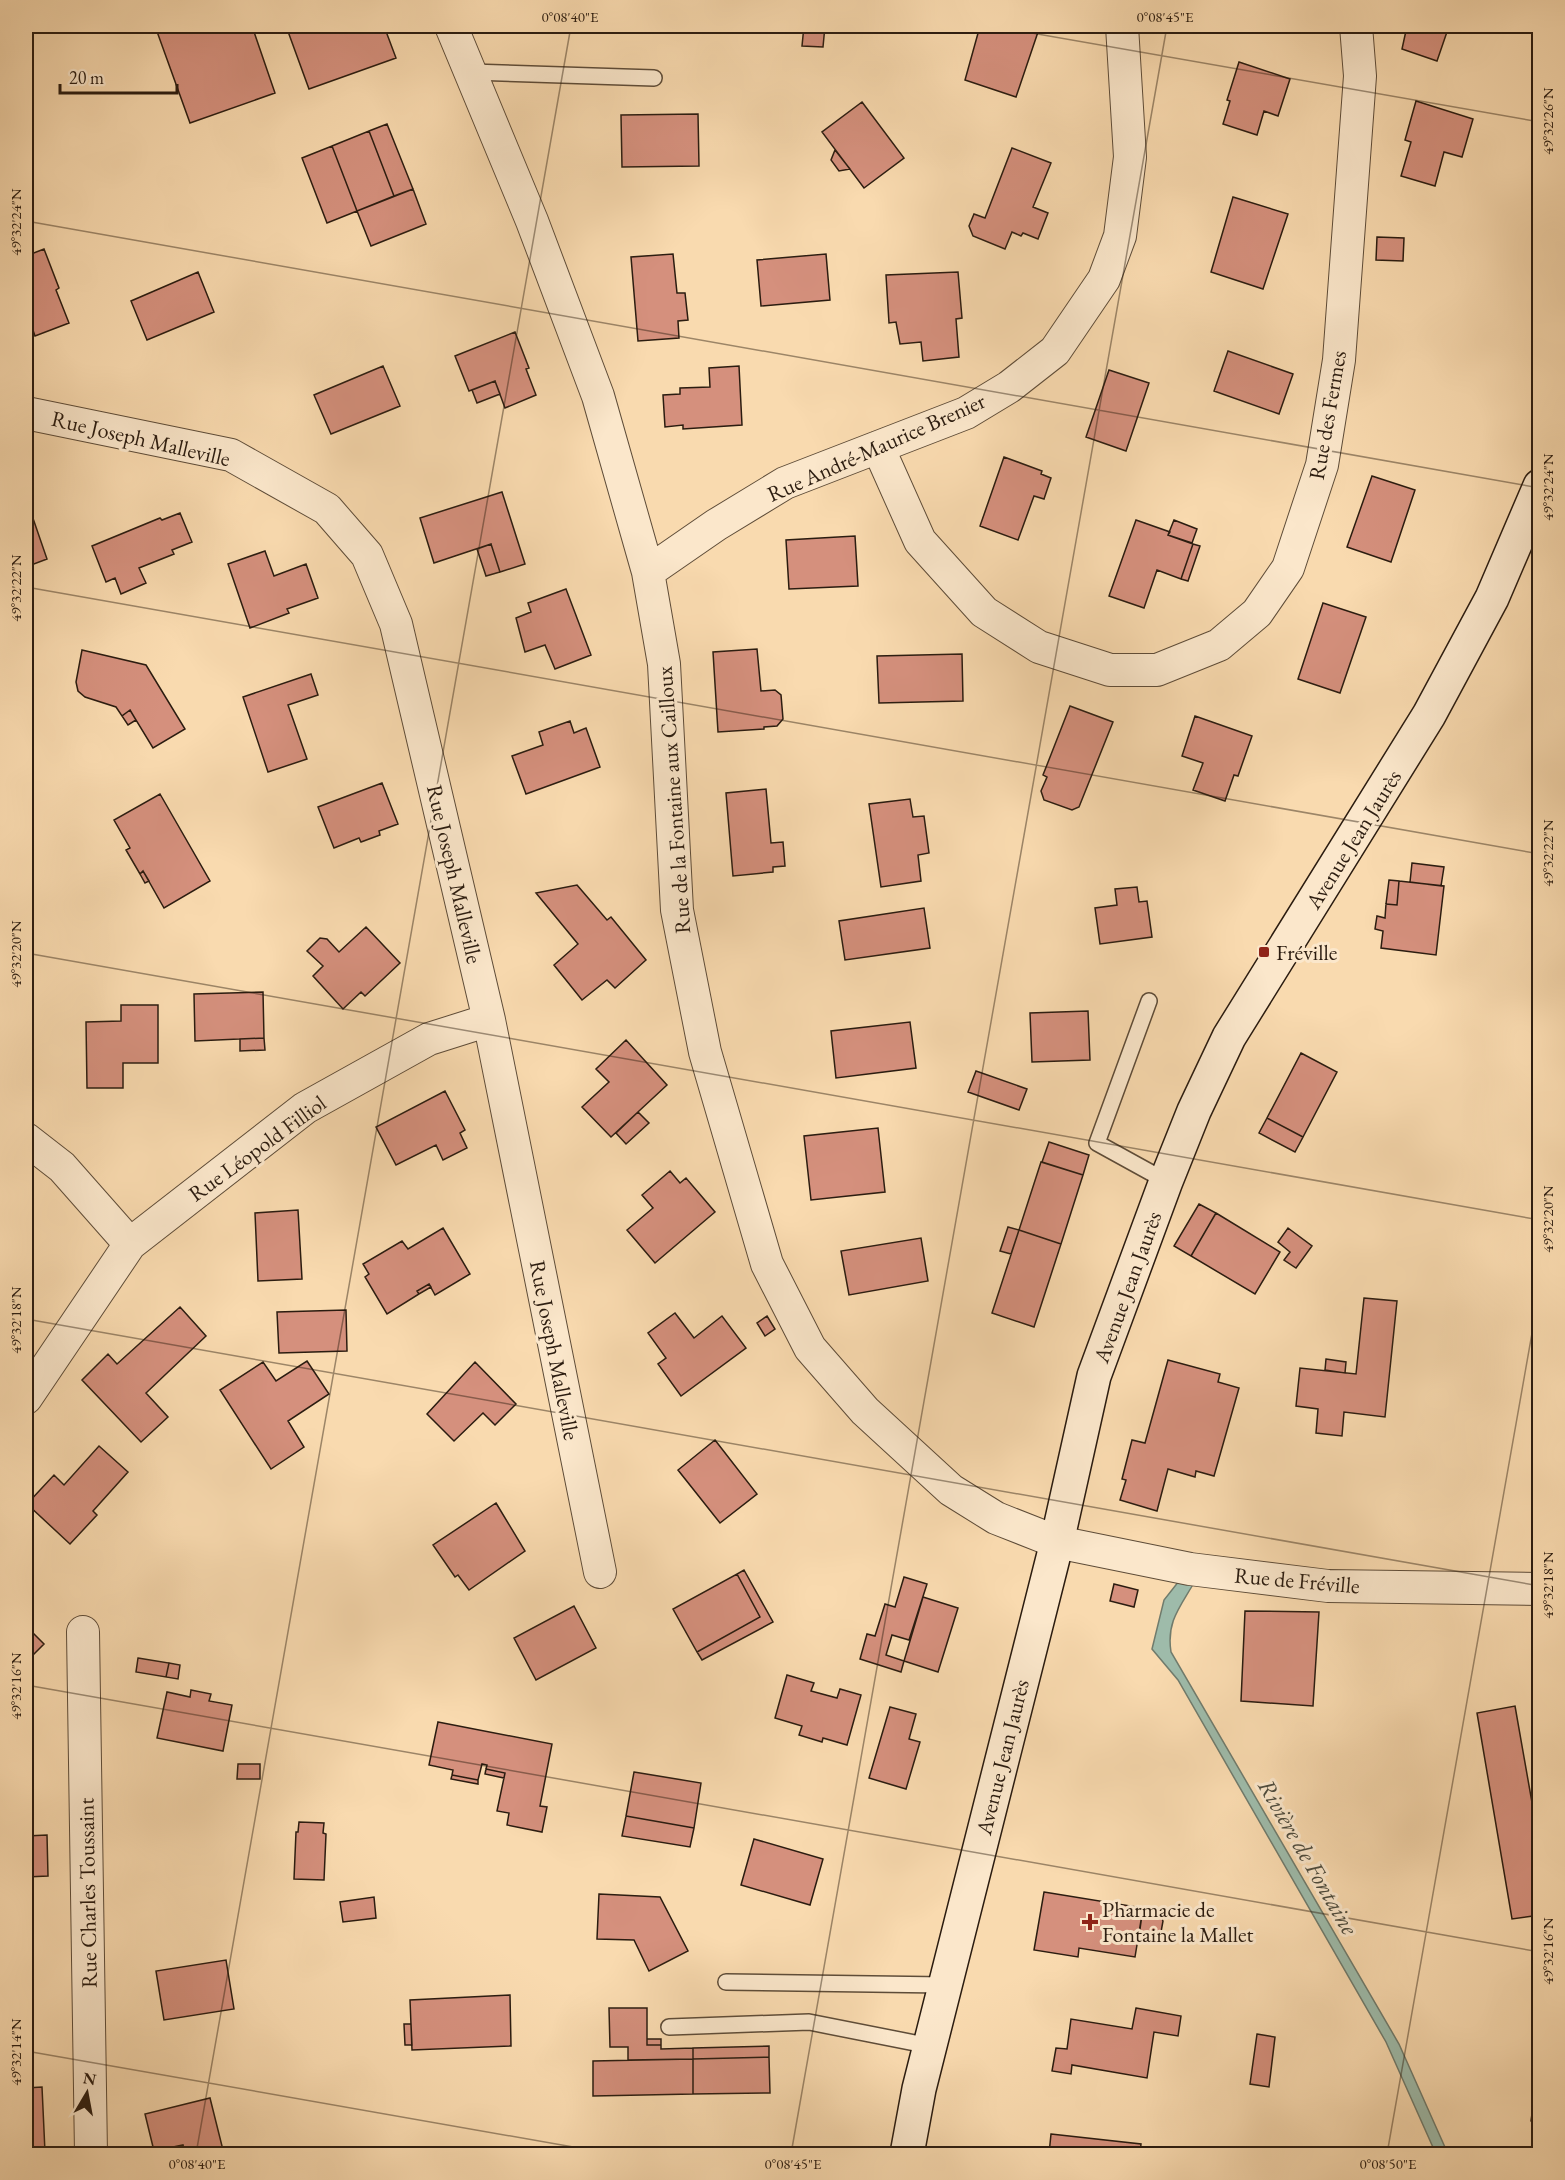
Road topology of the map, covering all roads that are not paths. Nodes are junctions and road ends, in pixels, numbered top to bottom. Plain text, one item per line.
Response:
1 (451, 26) edge
2 (1122, 26) edge
3 (1356, 26) edge
4 (471, 72) junction
5 (654, 78) dead end
6 (26, 413) edge
7 (879, 447) junction
8 (1538, 486) edge
9 (648, 572) junction
10 (1149, 1001) dead end
11 (489, 1020) junction
12 (26, 1138) edge
13 (1167, 1181) junction
14 (130, 1244) junction
15 (26, 1398) edge
16 (1057, 1542) junction
17 (600, 1572) dead end
18 (1539, 1589) edge
19 (83, 1632) dead end
20 (726, 1982) dead end
21 (945, 1985) junction
22 (669, 2027) dead end
23 (930, 2046) junction
24 (91, 2154) edge
25 (907, 2154) edge

1 - 4 street, Rue de la Fontaine aux Cailloux
2 - 7 street, Rue André-Maurice Brenier
3 - 7 street, Rue des Fermes
4 - 5 lane
4 - 9 street, Rue de la Fontaine aux Cailloux
6 - 11 street, Rue Joseph Malleville
7 - 9 street, Rue André-Maurice Brenier
8 - 13 street, Avenue Jean Jaurès
9 - 16 street, Rue de la Fontaine aux Cailloux
10 - 13 lane
11 - 14 street, Rue Léopold Filliol
11 - 17 street, Rue Joseph Malleville
12 - 14 street
13 - 16 street, Avenue Jean Jaurès
14 - 15 street, Rue Léopold Filliol
16 - 18 street, Rue de Fréville
16 - 21 street, Avenue Jean Jaurès
19 - 24 street, Rue Charles Toussaint
20 - 21 lane
21 - 23 street, Avenue Jean Jaurès
22 - 23 lane
23 - 25 street, Avenue Jean Jaurès

